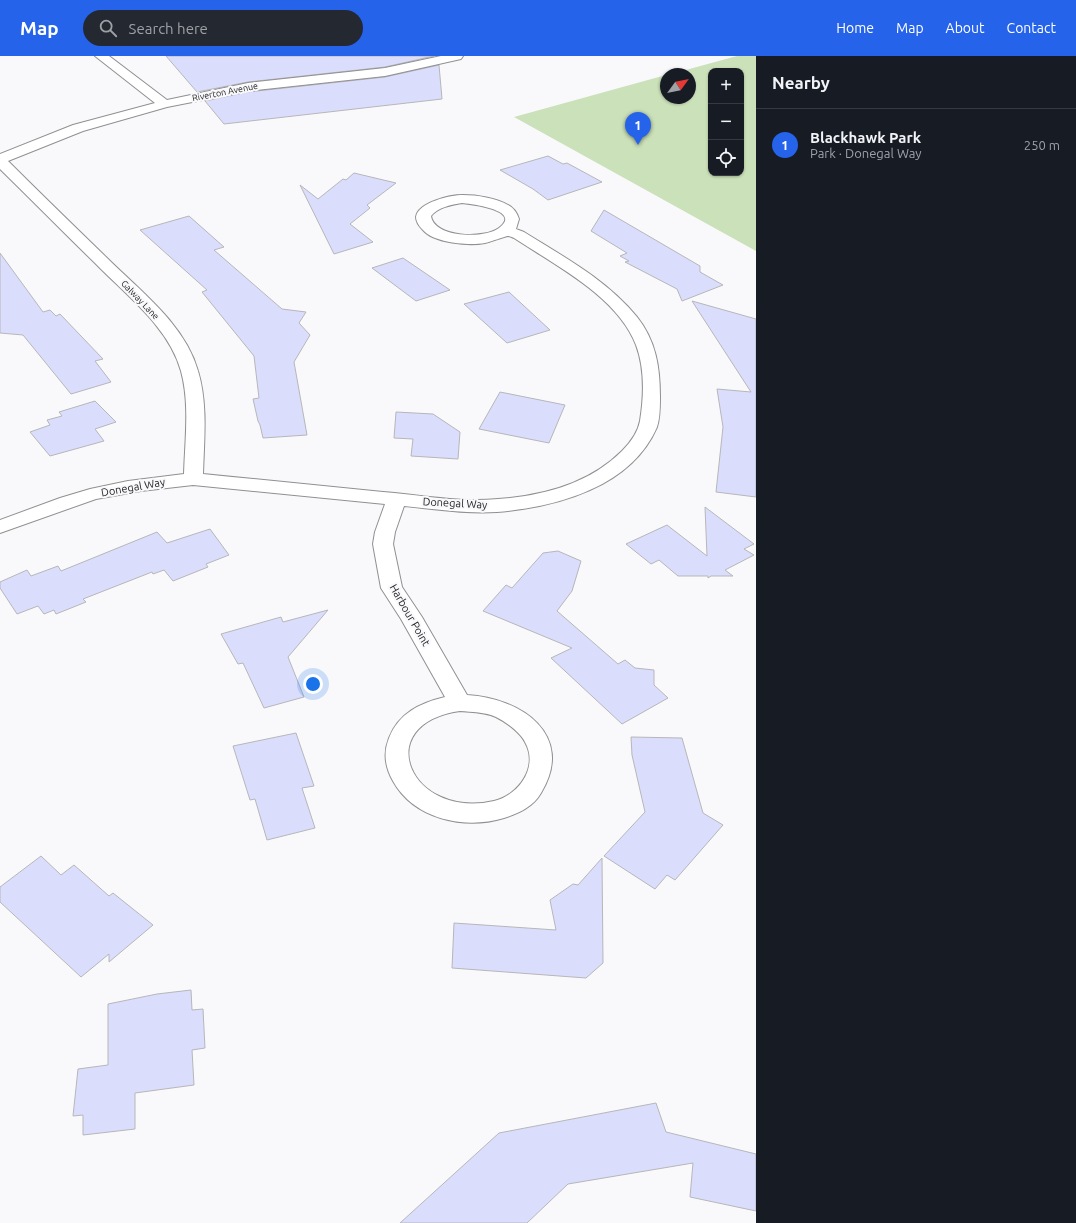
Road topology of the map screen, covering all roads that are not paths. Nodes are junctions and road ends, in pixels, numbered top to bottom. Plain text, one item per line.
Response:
1 (101, 56) edge
2 (453, 56) edge
3 (165, 104) junction
4 (0, 160) edge
5 (506, 230) junction
6 (193, 479) junction
7 (396, 499) junction
8 (0, 527) edge
9 (460, 703) junction

1 - 3 street
2 - 3 street, Riverton Avenue
3 - 4 street, Riverton Avenue
4 - 6 street, Galway Lane
5 - 5 street
5 - 7 street, Donegal Way
6 - 7 street, Donegal Way
6 - 8 street, Donegal Way
7 - 9 street, Harbour Point
9 - 9 street

